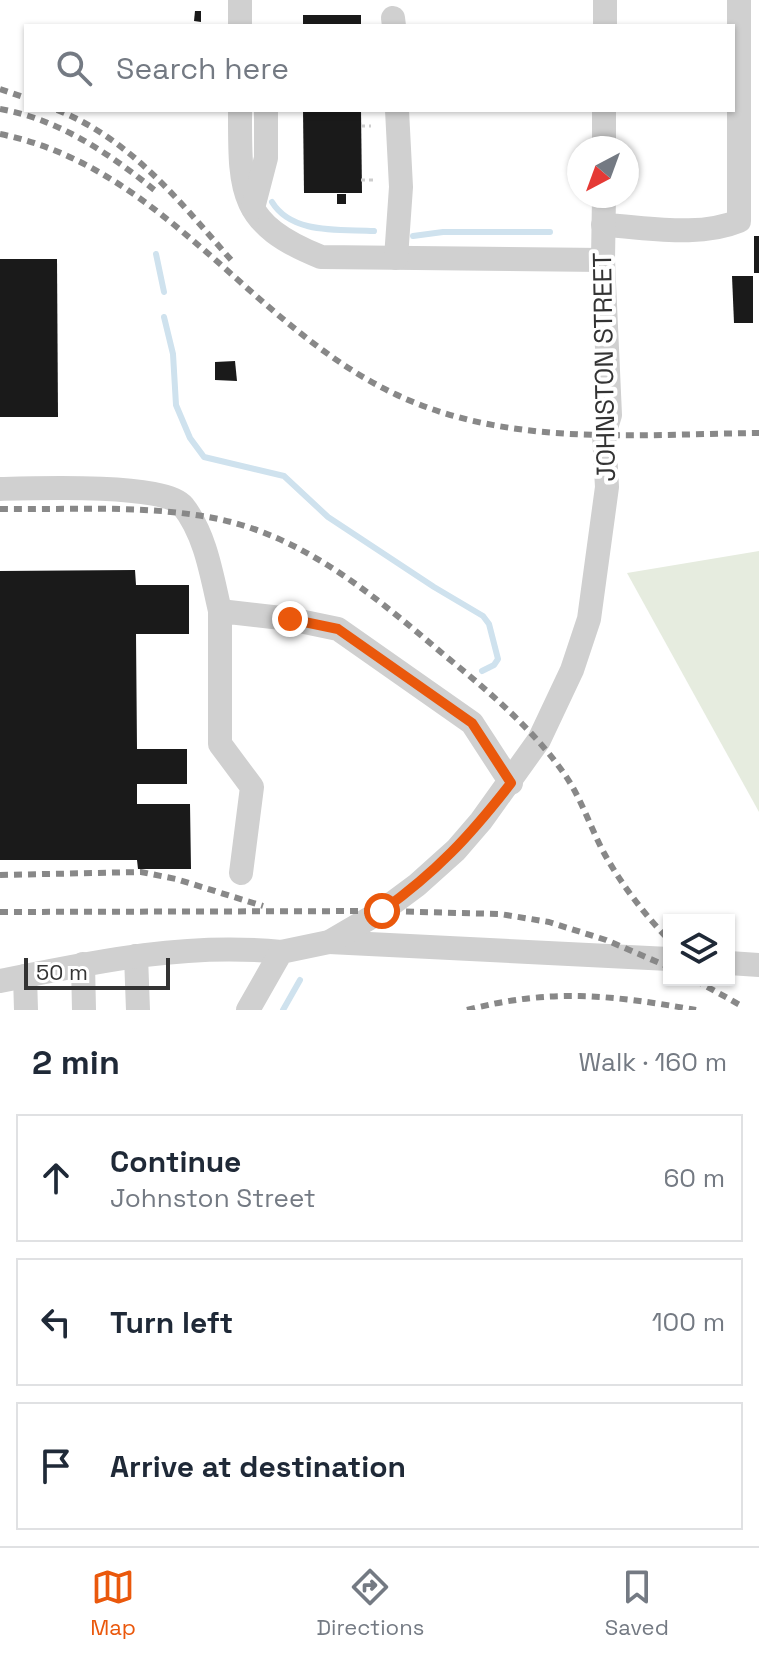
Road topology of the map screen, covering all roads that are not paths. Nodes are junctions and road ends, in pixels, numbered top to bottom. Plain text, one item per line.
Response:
1 (605, 0) edge
2 (739, 0) edge
3 (605, 24) edge
4 (736, 45) edge
5 (240, 112) edge
6 (266, 112) edge
7 (397, 112) edge
8 (604, 112) edge
9 (604, 136) edge
10 (253, 208) junction
11 (604, 208) edge
12 (603, 225) junction
13 (396, 258) junction
14 (603, 260) junction
15 (0, 489) edge
16 (220, 611) junction
17 (511, 783) junction
18 (241, 873) dead end
19 (329, 942) junction
20 (281, 952) junction
21 (136, 956) junction
22 (663, 959) edge
23 (735, 963) edge
24 (83, 964) junction
25 (759, 965) edge
26 (25, 976) junction
27 (0, 981) edge
28 (26, 1010) edge
29 (84, 1010) edge
30 (138, 1010) edge
31 (248, 1010) edge

1 - 3 street
2 - 4 street
4 - 12 street
5 - 10 street
6 - 10 street
7 - 13 street
8 - 9 street
10 - 13 street
11 - 12 street, JOHNSTON STREET
12 - 14 street, JOHNSTON STREET
13 - 14 street
14 - 17 street, JOHNSTON STREET
15 - 16 street
16 - 17 street
16 - 18 street
17 - 19 street, JOHNSTON STREET
19 - 20 street, JOHNSTON STREET
19 - 22 street
20 - 21 street, JOHNSTON STREET
20 - 31 street
21 - 24 street, JOHNSTON STREET
21 - 30 street
23 - 25 street
24 - 26 street, JOHNSTON STREET
24 - 29 street
26 - 27 street, JOHNSTON STREET
26 - 28 street

